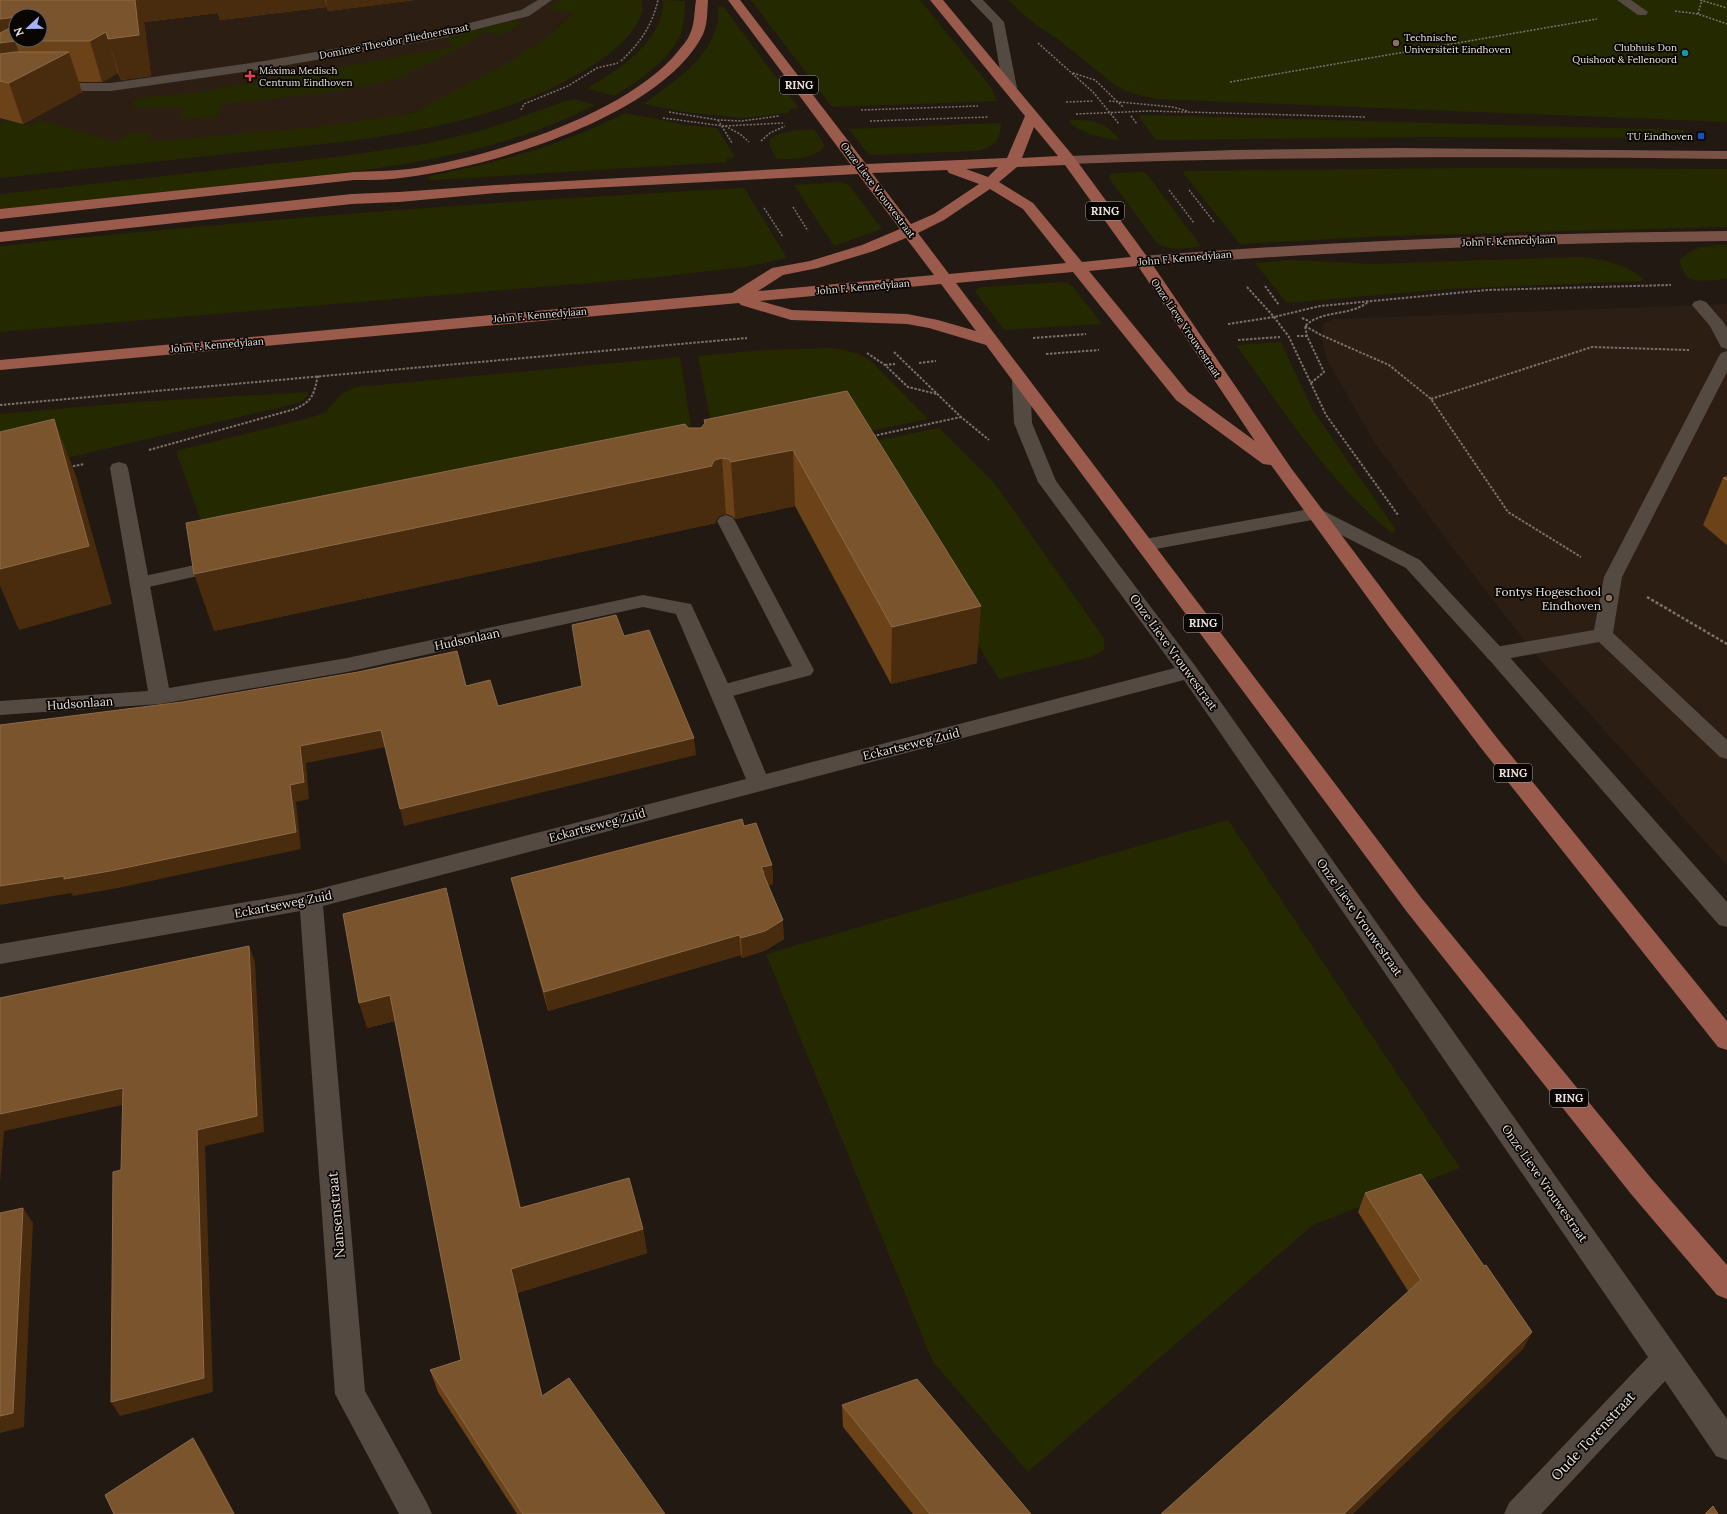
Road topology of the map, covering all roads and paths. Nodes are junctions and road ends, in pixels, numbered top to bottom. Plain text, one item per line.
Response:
1 (546, 0) edge
2 (658, 0) edge
3 (702, 0) edge
4 (734, 0) edge
5 (936, 0) edge
6 (976, 0) edge
7 (1623, 0) edge
8 (1702, 0) edge
9 (1727, 8) edge
10 (1642, 12) junction
11 (1698, 14) junction
12 (1727, 24) edge
13 (1230, 82) dead end
14 (568, 86) junction
15 (573, 87) dead end
16 (1010, 88) junction
17 (0, 91) edge
18 (1116, 100) junction
19 (1094, 101) dead end
20 (1109, 101) dead end
21 (1060, 102) dead end
22 (983, 105) dead end
23 (1123, 107) dead end
24 (522, 109) dead end
25 (858, 110) dead end
26 (664, 111) dead end
27 (1111, 113) junction
28 (1074, 114) dead end
29 (657, 116) dead end
30 (782, 116) dead end
31 (1032, 116) junction
32 (993, 117) dead end
33 (718, 120) junction
34 (867, 121) dead end
35 (783, 123) dead end
36 (1119, 124) dead end
37 (721, 125) junction
38 (790, 125) dead end
39 (724, 130) dead end
40 (758, 145) dead end
41 (1727, 155) edge
42 (1069, 160) junction
43 (1012, 163) junction
44 (942, 166) junction
45 (862, 168) junction
46 (408, 173) junction
47 (990, 183) junction
48 (1164, 184) dead end
49 (1188, 190) dead end
50 (352, 199) junction
51 (791, 205) dead end
52 (763, 206) dead end
53 (0, 214) edge
54 (1218, 226) dead end
55 (1198, 228) dead end
56 (909, 232) junction
57 (1727, 236) edge
58 (0, 237) edge
59 (812, 237) dead end
60 (783, 238) dead end
61 (1142, 261) junction
62 (1078, 267) junction
63 (945, 279) junction
64 (1673, 285) dead end
65 (1246, 286) dead end
66 (735, 299) junction
67 (1368, 302) junction
68 (1700, 305) dead end
69 (1274, 317) junction
70 (1302, 318) dead end
71 (1309, 321) junction
72 (1222, 324) dead end
73 (1305, 326) junction
74 (1093, 333) dead end
75 (1297, 336) dead end
76 (1307, 336) junction
77 (1280, 337) dead end
78 (752, 338) dead end
79 (1033, 338) dead end
80 (992, 340) junction
81 (1233, 340) dead end
82 (1727, 344) edge
83 (889, 347) dead end
84 (1106, 350) dead end
85 (1695, 350) dead end
86 (866, 352) dead end
87 (1046, 354) dead end
88 (1727, 356) edge
89 (895, 364) dead end
90 (0, 365) edge
91 (885, 365) junction
92 (318, 375) junction
93 (1021, 381) junction
94 (1311, 384) junction
95 (1431, 399) junction
96 (0, 405) edge
97 (961, 418) dead end
98 (869, 437) edge
99 (142, 452) dead end
100 (89, 463) dead end
101 (67, 467) edge
102 (119, 468) dead end
103 (1284, 470) junction
104 (1315, 514) junction
105 (726, 520) edge
106 (1145, 545) junction
107 (240, 561) edge
108 (1413, 564) junction
109 (1614, 577) junction
110 (140, 583) junction
111 (1603, 635) junction
112 (1727, 644) edge
113 (1495, 654) junction
114 (1189, 672) junction
115 (721, 692) junction
116 (160, 697) junction
117 (0, 708) edge
118 (1727, 752) edge
119 (759, 783) junction
120 (311, 900) junction
121 (1727, 918) edge
122 (0, 954) edge
123 (1727, 1040) edge
124 (1727, 1286) edge
125 (1667, 1358) junction
126 (1727, 1445) edge
127 (416, 1514) edge
128 (1520, 1514) edge

1 - 17 lane, Dominee Theodor Fliednerstraat
2 - 14 path
3 - 46 main road
4 - 45 main road, Onze Lieve Vrouwestraat / RING
5 - 16 main road, Onze Lieve Vrouwestraat / RING
6 - 16 street, Onze Lieve Vrouwestraat
7 - 10 lane
8 - 9 path
8 - 11 path
10 - 11 path
10 - 13 path
11 - 12 path
14 - 15 path
14 - 24 path
16 - 31 main road, Onze Lieve Vrouwestraat / RING
18 - 20 path
18 - 23 path
18 - 27 path
18 - 27 path
19 - 21 path
22 - 25 path
26 - 33 path
27 - 28 path
27 - 36 path
29 - 37 path
30 - 33 path
31 - 42 main road, Onze Lieve Vrouwestraat / RING
31 - 43 main road
32 - 34 path
33 - 37 path
35 - 37 path
37 - 39 path
38 - 40 path
41 - 42 main road
42 - 43 main road
42 - 61 main road, Onze Lieve Vrouwestraat / RING
43 - 44 main road
43 - 47 main road
44 - 45 main road
44 - 47 main road
45 - 50 main road
45 - 56 main road, Onze Lieve Vrouwestraat / RING
46 - 50 main road
46 - 53 main road
47 - 56 main road
47 - 62 main road
48 - 55 path
49 - 54 path
50 - 58 main road
51 - 59 path
52 - 60 path
56 - 63 main road, Onze Lieve Vrouwestraat / RING
56 - 66 main road
57 - 61 main road, John F. Kennedylaan
61 - 62 main road, John F. Kennedylaan
61 - 103 main road, Onze Lieve Vrouwestraat / RING
62 - 63 main road, John F. Kennedylaan
62 - 103 main road
63 - 66 main road, John F. Kennedylaan
63 - 80 main road, Onze Lieve Vrouwestraat / RING
64 - 67 path
65 - 69 path
66 - 80 main road
66 - 90 main road, John F. Kennedylaan
67 - 69 path
67 - 71 path
68 - 82 lane
69 - 72 path
69 - 94 path
70 - 71 path
71 - 73 path
73 - 76 path
73 - 95 path
74 - 79 path
75 - 76 path
76 - 94 path
77 - 81 path
78 - 92 path
80 - 93 main road, Onze Lieve Vrouwestraat / RING
83 - 91 path
84 - 87 path
85 - 95 path
86 - 91 path
88 - 109 lane
89 - 91 path
92 - 96 path
92 - 99 path
93 - 106 main road, Onze Lieve Vrouwestraat / RING
93 - 114 street, Onze Lieve Vrouwestraat
94 - 108 path
95 - 109 path
97 - 98 path
100 - 101 path
102 - 110 street
103 - 104 main road, Onze Lieve Vrouwestraat / RING
104 - 106 street
104 - 108 street, Onze Lieve Vrouwestraat
104 - 123 main road, Onze Lieve Vrouwestraat / RING
105 - 115 lane
106 - 124 main road, Onze Lieve Vrouwestraat / RING
107 - 110 lane
108 - 113 street, Onze Lieve Vrouwestraat
109 - 111 lane
109 - 112 path
110 - 116 street
111 - 113 lane
111 - 118 lane
113 - 121 street, Onze Lieve Vrouwestraat
114 - 119 street, Eckartseweg Zuid
114 - 125 street, Onze Lieve Vrouwestraat
115 - 116 street, Hudsonlaan
115 - 119 street, Hudsonlaan
116 - 117 street, Hudsonlaan
119 - 120 street, Eckartseweg Zuid
120 - 122 street, Eckartseweg Zuid
120 - 127 street, Nansenstraat
125 - 126 street, Onze Lieve Vrouwestraat
125 - 128 street, Oude Torenstraat

